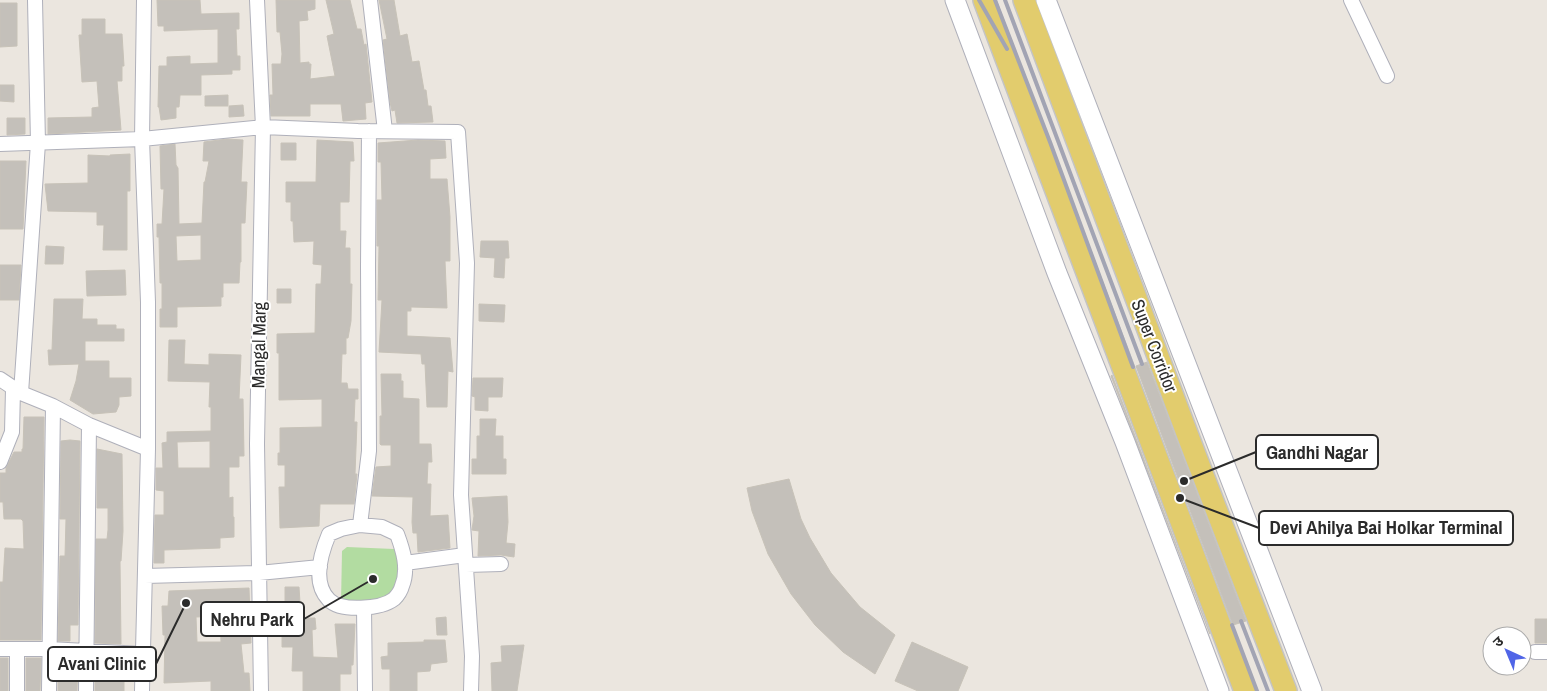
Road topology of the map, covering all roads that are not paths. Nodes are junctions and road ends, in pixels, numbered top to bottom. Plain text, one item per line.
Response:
1 (34, 0) edge
2 (144, 0) edge
3 (257, 0) edge
4 (370, 0) edge
5 (955, 0) edge
6 (984, 0) edge
7 (1024, 0) edge
8 (1046, 0) edge
9 (1351, 0) edge
10 (1387, 76) dead end
11 (263, 127) junction
12 (369, 132) junction
13 (386, 132) junction
14 (142, 139) junction
15 (38, 143) junction
16 (0, 144) edge
17 (0, 379) edge
18 (17, 391) junction
19 (53, 406) junction
20 (89, 425) junction
21 (148, 449) junction
22 (0, 462) edge
23 (360, 525) junction
24 (466, 560) junction
25 (405, 563) junction
26 (501, 564) dead end
27 (320, 567) junction
28 (259, 573) junction
29 (145, 576) junction
30 (364, 608) junction
31 (0, 649) edge
32 (49, 649) junction
33 (17, 650) junction
34 (86, 651) junction
35 (142, 654) junction
36 (17, 691) edge
37 (49, 691) edge
38 (86, 691) edge
39 (142, 691) edge
40 (261, 691) edge
41 (366, 691) edge
42 (471, 691) edge
43 (1219, 691) edge
44 (1245, 691) edge
45 (1286, 691) edge
46 (1312, 691) edge

1 - 15 street
2 - 14 street
3 - 11 street, Mangal Marg
4 - 13 street
5 - 43 street
6 - 44 main road, Super Corridor
7 - 45 main road, Super Corridor
8 - 46 street
9 - 10 street
11 - 12 street
11 - 14 street
11 - 28 street, Mangal Marg
12 - 13 street
12 - 23 street
13 - 24 street
14 - 15 street
14 - 21 street
15 - 16 street
15 - 18 street
17 - 18 street
18 - 19 street
18 - 22 street
19 - 20 street
19 - 32 street
20 - 21 street
20 - 34 street
21 - 29 street
23 - 25 street
23 - 27 street
24 - 25 street
24 - 26 street
24 - 42 street
25 - 30 street
27 - 28 street
27 - 30 street
28 - 29 street
28 - 40 street, Mangal Marg
29 - 35 street
30 - 41 street
31 - 33 street
32 - 33 street
32 - 34 street
32 - 37 street
33 - 36 street
34 - 35 street
34 - 38 street
35 - 39 street

